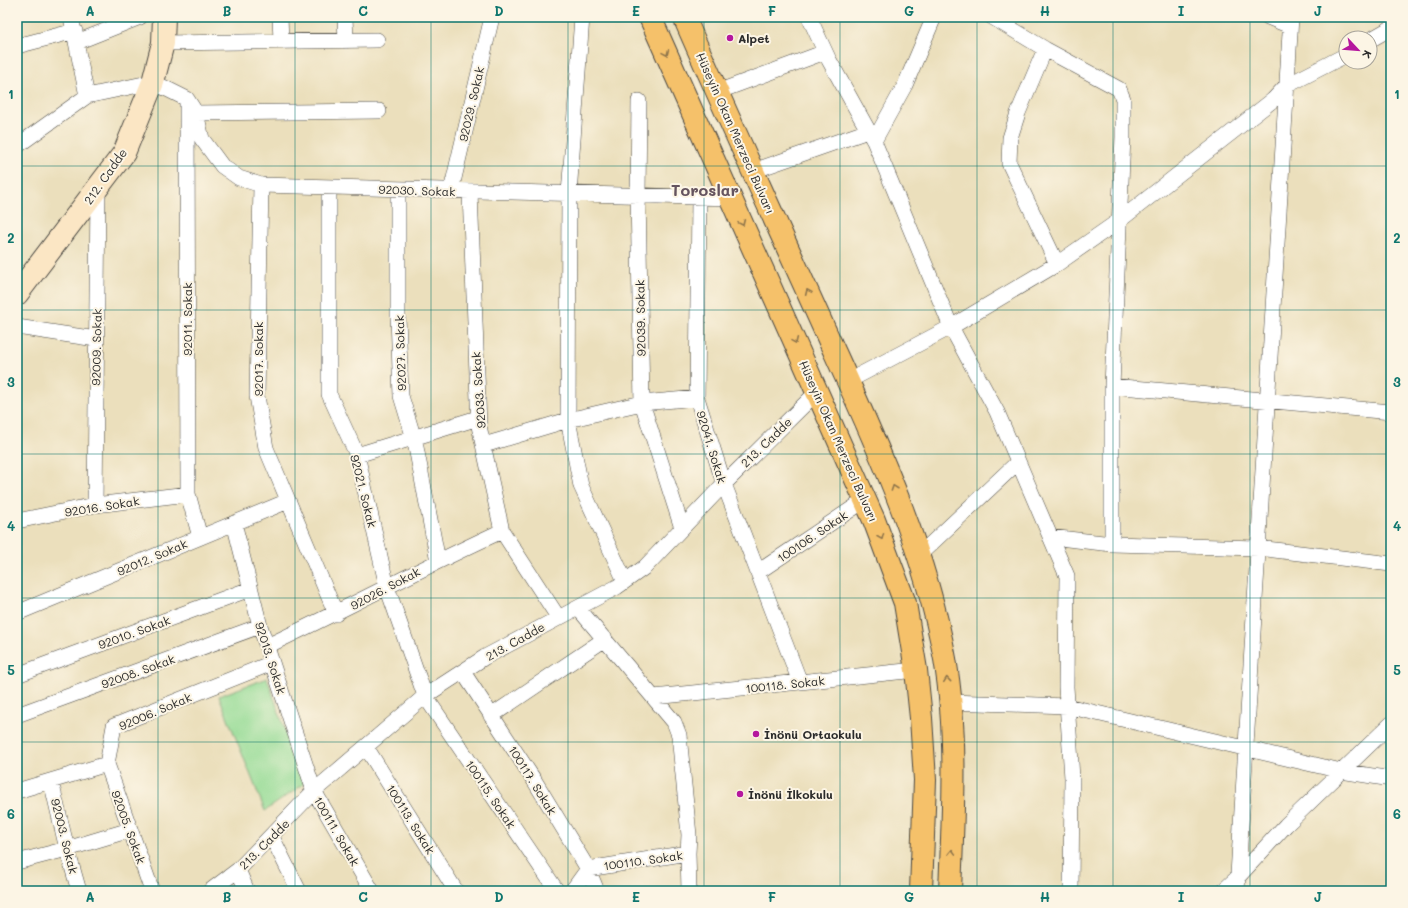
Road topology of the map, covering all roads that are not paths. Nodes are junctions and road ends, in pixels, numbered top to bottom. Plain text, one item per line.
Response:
1 (140, 17) edge
2 (164, 17) edge
3 (280, 17) edge
4 (346, 17) edge
5 (492, 17) edge
6 (582, 17) edge
7 (650, 17) edge
8 (684, 17) edge
9 (809, 17) edge
10 (934, 17) edge
11 (992, 17) edge
12 (1268, 17) edge
13 (1290, 21) edge
14 (1391, 28) edge
15 (74, 30) edge
16 (1378, 35) edge
17 (377, 40) dead end
18 (346, 41) junction
19 (281, 42) junction
20 (163, 43) junction
21 (17, 46) edge
22 (1045, 49) junction
23 (825, 52) junction
24 (1338, 59) edge
25 (154, 82) junction
26 (1286, 86) junction
27 (717, 92) junction
28 (87, 96) junction
29 (187, 99) junction
30 (639, 101) dead end
31 (379, 111) dead end
32 (196, 113) junction
33 (871, 136) junction
34 (17, 146) edge
35 (753, 171) junction
36 (261, 185) junction
37 (329, 187) junction
38 (98, 189) junction
39 (398, 190) junction
40 (451, 191) junction
41 (470, 192) junction
42 (568, 194) junction
43 (638, 196) junction
44 (698, 198) junction
45 (731, 198) junction
46 (1120, 220) junction
47 (1057, 264) junction
48 (17, 294) edge
49 (17, 327) edge
50 (951, 327) junction
51 (96, 339) junction
52 (848, 381) junction
53 (1112, 386) junction
54 (817, 392) junction
55 (697, 398) junction
56 (1267, 400) junction
57 (642, 403) junction
58 (1391, 412) edge
59 (478, 418) junction
60 (568, 420) junction
61 (414, 438) junction
62 (484, 445) junction
63 (357, 455) junction
64 (1018, 462) junction
65 (724, 484) junction
66 (188, 494) junction
67 (865, 500) junction
68 (288, 501) junction
69 (95, 505) junction
70 (17, 521) edge
71 (234, 523) junction
72 (682, 528) junction
73 (502, 530) junction
74 (200, 537) junction
75 (1050, 537) junction
76 (1112, 544) junction
77 (1258, 548) junction
78 (918, 556) junction
79 (438, 560) junction
80 (1391, 564) edge
81 (758, 572) junction
82 (626, 581) junction
83 (387, 587) junction
84 (250, 588) junction
85 (578, 608) junction
86 (17, 613) edge
87 (336, 614) junction
88 (558, 617) junction
89 (260, 626) junction
90 (605, 639) junction
91 (267, 646) junction
92 (272, 663) junction
93 (916, 670) junction
94 (463, 672) junction
95 (17, 675) edge
96 (800, 682) junction
97 (425, 696) junction
98 (654, 697) junction
99 (949, 702) junction
100 (1067, 706) junction
101 (17, 715) edge
102 (492, 716) junction
103 (1391, 724) edge
104 (366, 747) junction
105 (1246, 748) junction
106 (107, 764) junction
107 (1342, 771) junction
108 (1391, 779) edge
109 (51, 781) junction
110 (17, 791) edge
111 (314, 791) junction
112 (130, 830) junction
113 (272, 837) junction
114 (67, 850) junction
115 (688, 853) junction
116 (17, 862) edge
117 (588, 868) junction
118 (238, 870) junction
119 (1238, 884) edge
120 (79, 891) edge
121 (152, 891) edge
122 (210, 891) edge
123 (247, 891) edge
124 (299, 891) edge
125 (372, 891) edge
126 (456, 891) edge
127 (557, 891) edge
128 (572, 891) edge
129 (597, 891) edge
130 (690, 891) edge
131 (921, 891) edge
132 (950, 891) edge
133 (1071, 891) edge
134 (1223, 891) edge

1 - 15 street
2 - 20 street, 212. Cadde
3 - 19 street
4 - 18 street
5 - 40 street, 92029. Sokak
6 - 42 street
7 -> 45 main road, Hüseyin Okan Merzeci Bulvarı
8 - 27 main road, Hüseyin Okan Merzeci Bulvarı
9 - 23 street
10 - 33 street
11 - 22 street
12 - 13 street
13 - 26 street
14 - 16 street
15 - 21 street
15 - 28 street
17 - 18 street
18 - 19 street
19 - 20 street
20 - 25 street, 212. Cadde
22 - 46 street
22 - 47 street
23 - 27 street
23 - 33 street
24 - 26 street
25 - 28 street
25 - 29 street
25 - 38 street, 212. Cadde
26 - 46 street
26 - 56 street
27 - 35 main road, Hüseyin Okan Merzeci Bulvarı
28 - 34 street
29 - 32 street, 92030. Sokak
29 - 66 street, 92011. Sokak
30 - 43 street, 92039. Sokak
31 - 32 street
32 - 36 street, 92030. Sokak
33 - 35 street
33 - 50 street
52 -> 35 main road, Hüseyin Okan Merzeci Bulvarı
36 - 37 street, 92030. Sokak
36 - 68 street, 92017. Sokak
37 - 39 street, 92030. Sokak
37 - 63 street, 92021. Sokak
38 - 48 street, 212. Cadde
38 - 51 street, 92009. Sokak
39 - 40 street, 92030. Sokak
39 - 61 street, 92027. Sokak
40 - 41 street, 92030. Sokak
41 - 42 street, 92030. Sokak
41 - 59 street, 92033. Sokak
42 - 43 street, 92030. Sokak
42 - 60 street
43 - 44 street, 92030. Sokak
43 - 57 street, 92039. Sokak
44 - 45 street, 92030. Sokak
44 - 55 street, 92041. Sokak
45 -> 54 main road, Hüseyin Okan Merzeci Bulvarı
46 - 47 street
46 - 53 street
47 - 50 street
49 - 51 street
50 - 52 street
50 - 64 street
51 - 69 street, 92009. Sokak
78 -> 52 main road, Hüseyin Okan Merzeci Bulvarı
53 - 56 street
53 - 76 street
54 - 65 street, 213. Cadde
54 - 67 main road, Hüseyin Okan Merzeci Bulvarı
55 - 57 street
55 - 65 street, 92041. Sokak
56 - 58 street
56 - 77 street
57 - 60 street
57 - 72 street, 92039. Sokak
59 - 61 street
59 - 62 street, 92033. Sokak
60 - 62 street
60 - 82 street
61 - 63 street
61 - 79 street, 92027. Sokak
62 - 73 street, 92033. Sokak
63 - 83 street, 92021. Sokak
64 - 75 street
64 - 78 street
65 - 72 street, 213. Cadde
65 - 81 street, 92041. Sokak
66 - 69 street, 92016. Sokak
66 - 74 street, 92011. Sokak
67 - 81 street, 100106. Sokak
67 -> 93 main road, Hüseyin Okan Merzeci Bulvarı
68 - 71 street, 92012. Sokak
68 - 87 street, 92017. Sokak
69 - 70 street, 92016. Sokak
71 - 74 street, 92012. Sokak
71 - 84 street, 92013. Sokak
72 - 82 street, 213. Cadde
73 - 79 street, 92026. Sokak
73 - 88 street, 92033. Sokak
74 - 86 street, 92012. Sokak
75 - 76 street
75 - 100 street
76 - 77 street
77 - 80 street
77 - 105 street
99 -> 78 main road, Hüseyin Okan Merzeci Bulvarı
79 - 83 street, 92026. Sokak
81 - 96 street, 92041. Sokak
82 - 85 street, 213. Cadde
83 - 87 street, 92026. Sokak
83 - 97 street, 92021. Sokak
84 - 89 street, 92013. Sokak
84 - 95 street, 92010. Sokak
85 - 88 street, 213. Cadde
85 - 90 street
87 - 91 street, 92026. Sokak
88 - 94 street, 213. Cadde
89 - 91 street, 92013. Sokak
89 - 101 street, 92008. Sokak
90 - 98 street
90 - 102 street
91 - 92 street, 92013. Sokak
92 - 106 street, 92006. Sokak
92 - 111 street, 92013. Sokak
93 - 96 street, 100118. Sokak
93 - 131 main road, Hüseyin Okan Merzeci Bulvarı
94 - 97 street, 213. Cadde
94 - 102 street, 100117. Sokak
96 - 98 street, 100118. Sokak
97 - 104 street, 213. Cadde
97 - 127 street, 100115. Sokak
98 - 115 street
99 - 100 street
132 -> 99 main road, Hüseyin Okan Merzeci Bulvarı
100 - 105 street
100 - 133 street
102 - 117 street, 100117. Sokak
103 - 107 street
104 - 111 street, 213. Cadde
104 - 126 street, 100113. Sokak
105 - 107 street
105 - 119 street
106 - 109 street
106 - 112 street, 92005. Sokak
107 - 108 street
107 - 119 street
109 - 110 street
109 - 114 street, 92003. Sokak
111 - 113 street, 213. Cadde
111 - 125 street, 100111. Sokak
112 - 114 street
112 - 121 street, 92005. Sokak
113 - 118 street, 213. Cadde
113 - 124 street
114 - 116 street
114 - 120 street, 92003. Sokak
115 - 117 street, 100110. Sokak
115 - 130 street, 100110. Sokak
117 - 128 street, 100110. Sokak
117 - 129 street, 100117. Sokak
118 - 122 street, 213. Cadde
118 - 123 street
119 - 134 street

